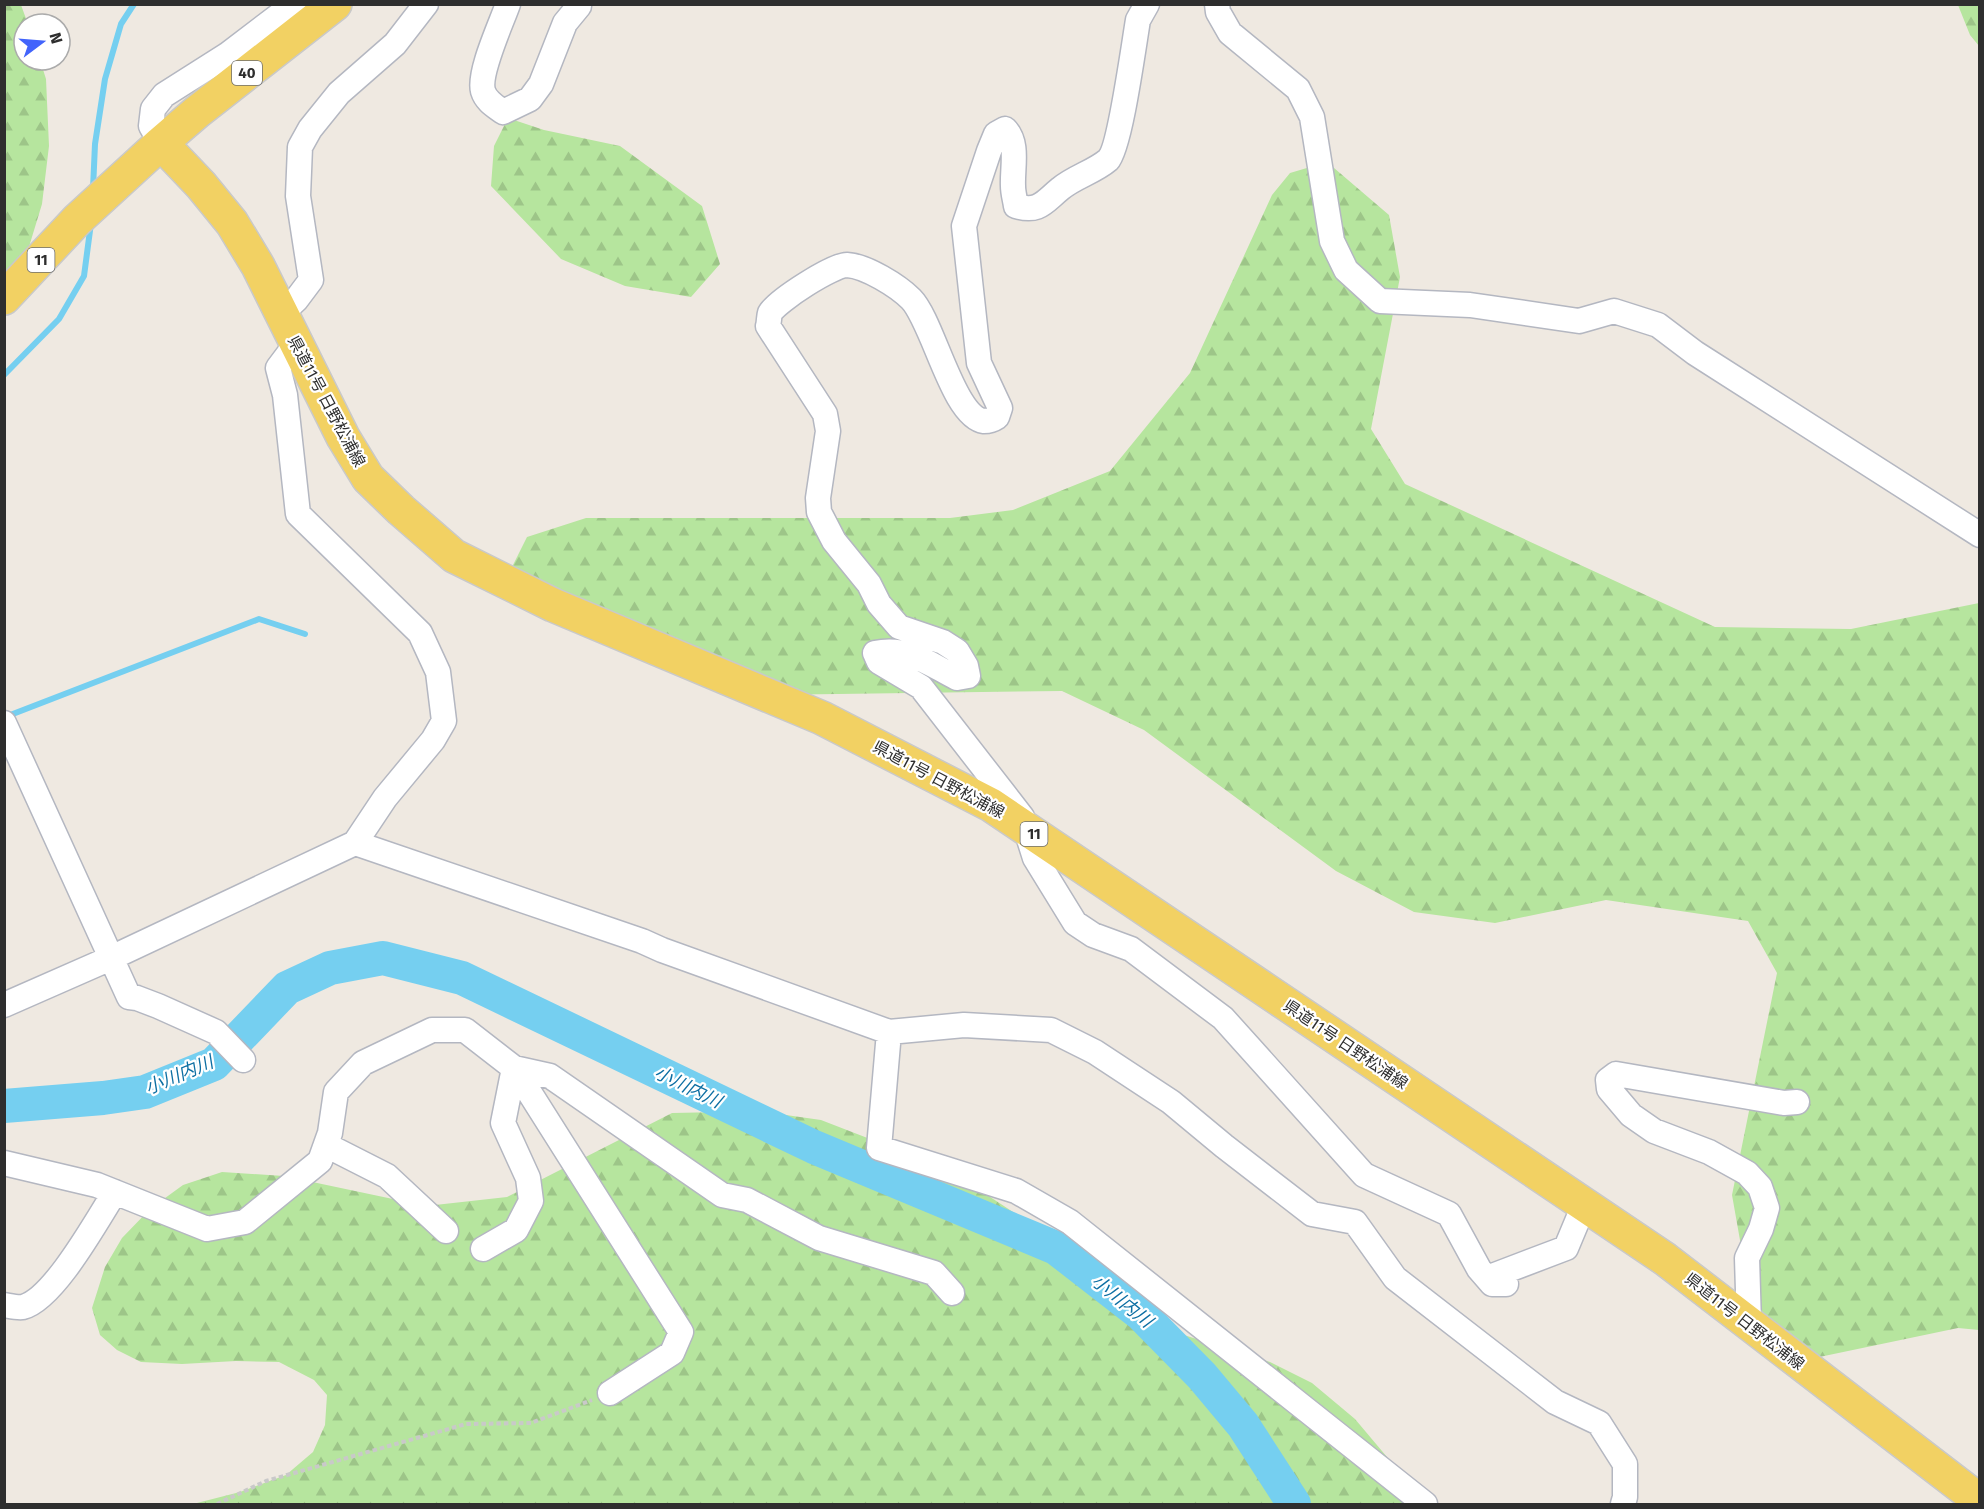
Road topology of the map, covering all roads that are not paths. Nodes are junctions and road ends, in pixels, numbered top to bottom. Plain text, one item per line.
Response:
1 (294, 4) edge
2 (335, 4) edge
3 (426, 4) edge
4 (508, 4) edge
5 (1147, 4) edge
6 (1217, 4) edge
7 (579, 6) edge
8 (161, 143) junction
9 (4, 298) edge
10 (281, 314) junction
11 (296, 344) junction
12 (1980, 536) edge
13 (4, 723) edge
14 (1027, 829) junction
15 (355, 843) junction
16 (111, 958) junction
17 (4, 1005) edge
18 (889, 1032) junction
19 (243, 1060) dead end
20 (514, 1068) junction
21 (1797, 1102) dead end
22 (326, 1144) junction
23 (4, 1163) edge
24 (115, 1192) junction
25 (1584, 1205) junction
26 (446, 1231) dead end
27 (483, 1249) dead end
28 (952, 1293) dead end
29 (4, 1305) edge
30 (1749, 1324) junction
31 (610, 1393) road end
32 (1980, 1501) edge
33 (1425, 1504) edge
34 (1623, 1504) edge

1 - 8 street
2 - 8 main road, 40
3 - 10 street
4 - 7 street
5 - 14 street
6 - 12 street
8 - 9 main road, 11
8 - 10 main road, 県道11号 日野松浦線 / 11
10 - 11 main road, 県道11号 日野松浦線 / 11
11 - 14 main road, 県道11号 日野松浦線 / 11
11 - 15 street
13 - 16 street
14 - 25 main road, 県道11号 日野松浦線 / 11
14 - 25 street
15 - 16 street
15 - 18 street
16 - 17 street
16 - 19 street
18 - 33 street
18 - 34 street
20 - 22 street
20 - 27 street
20 - 28 street
20 - 31 street
21 - 30 street
22 - 24 street
22 - 26 street
23 - 24 street
24 - 29 street
25 - 30 main road, 県道11号 日野松浦線 / 11
30 - 32 main road, 県道11号 日野松浦線 / 11

